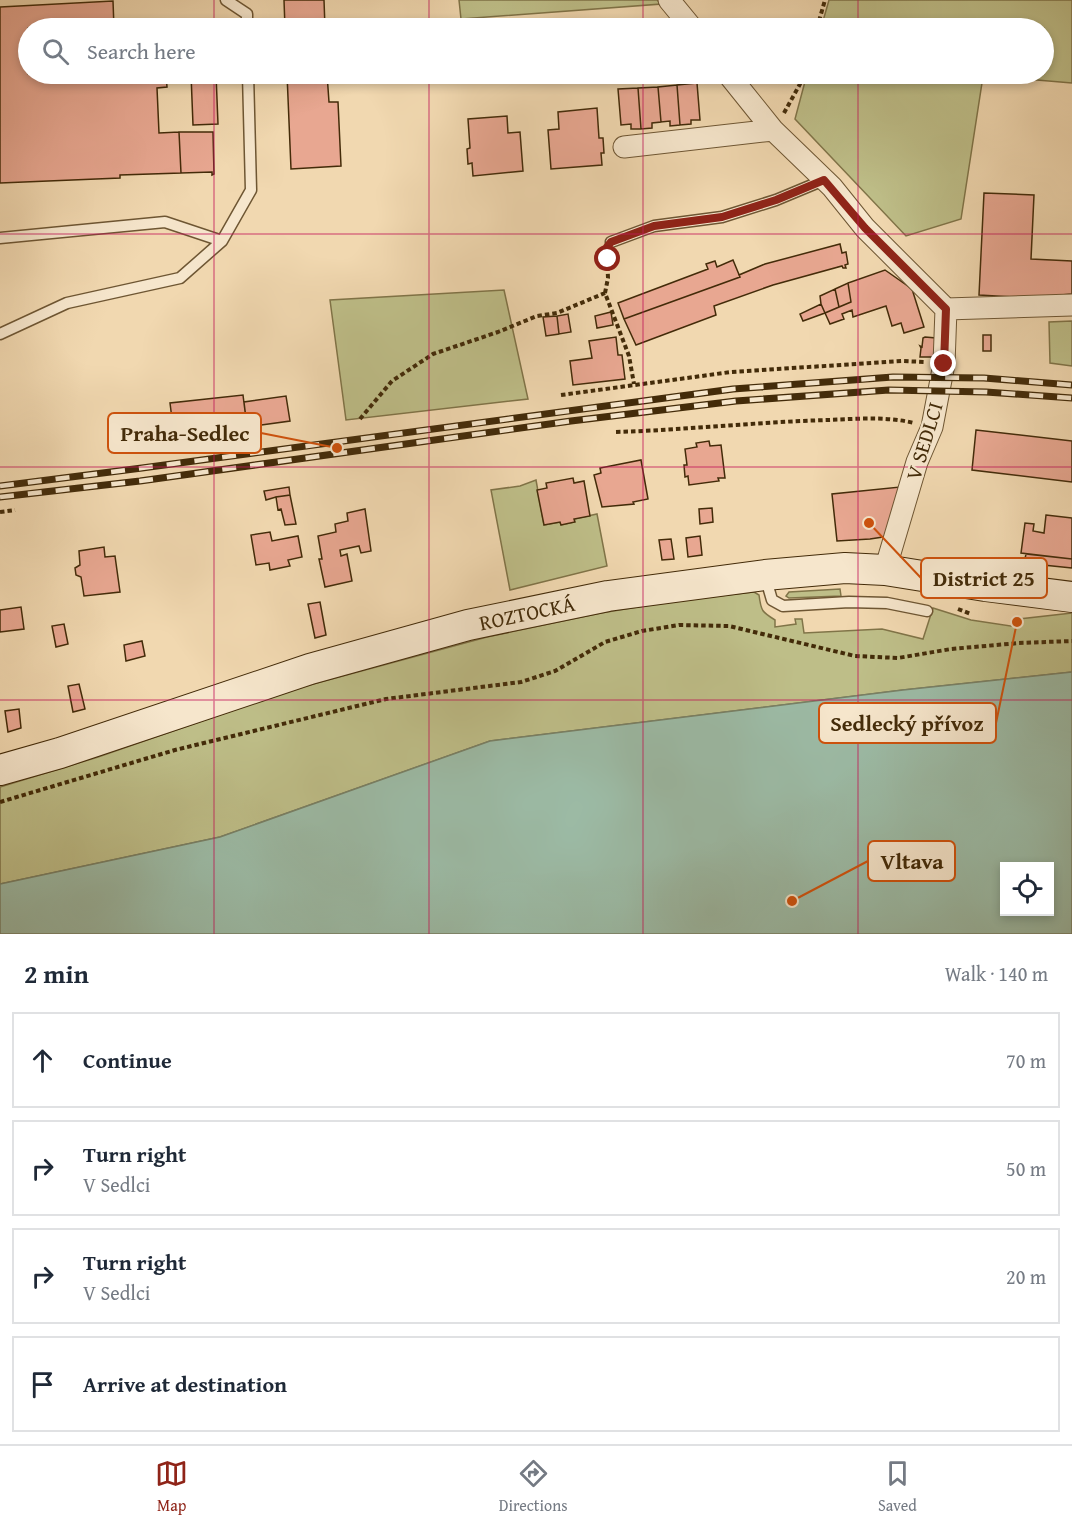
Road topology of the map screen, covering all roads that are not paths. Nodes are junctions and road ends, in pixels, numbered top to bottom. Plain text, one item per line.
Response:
1 (226, 0) edge
2 (669, 0) edge
3 (247, 18) edge
4 (684, 18) edge
5 (248, 84) edge
6 (736, 84) edge
7 (773, 130) junction
8 (624, 147) dead end
9 (824, 180) junction
10 (0, 238) edge
11 (222, 241) junction
12 (611, 242) road end
13 (1072, 305) edge
14 (946, 309) junction
15 (0, 334) edge
16 (885, 570) junction
17 (765, 575) junction
18 (1072, 597) edge
19 (927, 611) dead end
20 (0, 770) edge

1 - 3 lane
2 - 4 street
5 - 11 lane
6 - 7 street
7 - 8 street
7 - 9 street
9 - 12 lane
9 - 14 street
10 - 11 lane
11 - 15 lane
13 - 14 street
14 - 16 street, V SEDLCI
16 - 17 main road, ROZTOCKÁ
16 - 18 main road, ROZTOCKÁ
17 - 19 lane
17 - 20 main road, ROZTOCKÁ

